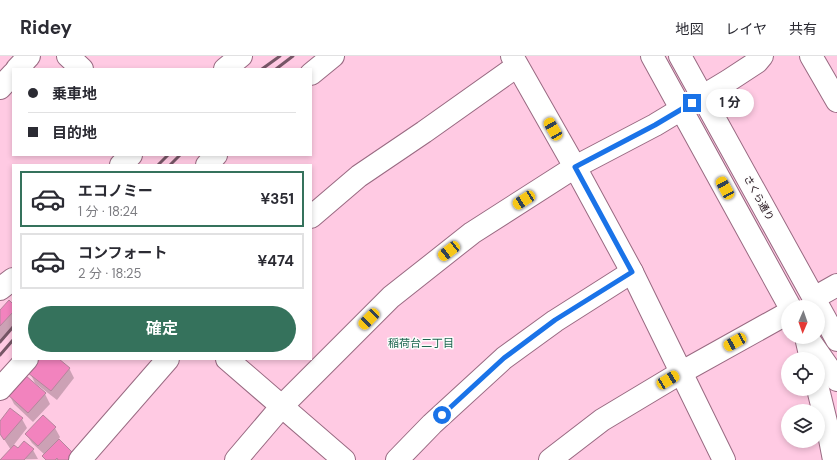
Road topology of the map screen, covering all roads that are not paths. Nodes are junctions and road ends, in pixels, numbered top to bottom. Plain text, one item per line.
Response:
1 (29, 56) edge
2 (68, 56) edge
3 (241, 56) edge
4 (333, 56) edge
5 (652, 56) edge
6 (680, 56) edge
7 (762, 56) edge
8 (811, 56) edge
9 (515, 61) edge
10 (18, 68) edge
11 (81, 68) edge
12 (226, 68) edge
13 (312, 73) edge
14 (12, 75) edge
15 (0, 88) edge
16 (703, 96) junction
17 (837, 101) edge
18 (681, 110) junction
19 (130, 156) edge
20 (215, 156) edge
21 (122, 164) edge
22 (207, 164) edge
23 (575, 167) junction
24 (312, 216) edge
25 (632, 272) junction
26 (12, 280) edge
27 (837, 286) edge
28 (0, 289) edge
29 (814, 298) junction
30 (786, 300) edge
31 (781, 317) edge
32 (837, 340) edge
33 (811, 344) edge
34 (26, 360) edge
35 (167, 360) edge
36 (228, 360) edge
37 (682, 372) junction
38 (837, 380) edge
39 (0, 389) edge
40 (820, 396) edge
41 (282, 406) junction
42 (80, 460) edge
43 (236, 460) edge
44 (344, 460) edge
45 (397, 460) edge
46 (550, 460) edge
47 (724, 460) edge
48 (834, 460) edge

1 - 10 main road
2 - 11 main road
3 - 12 main road
4 - 13 main road
5 - 18 main road
6 - 16 main road, さくら通り
7 - 16 main road
8 - 17 main road
9 - 23 main road
9 - 24 main road
14 - 15 main road
16 - 18 main road
16 - 29 main road, さくら通り
18 - 23 main road
18 - 30 main road
19 - 21 main road
20 - 22 main road
23 - 25 main road
23 - 41 main road
25 - 37 main road
25 - 45 main road
26 - 28 main road
27 - 29 main road
29 - 32 main road, さくら通り
31 - 37 main road
33 - 38 main road
34 - 39 main road
35 - 42 main road
36 - 41 main road
37 - 46 main road
37 - 47 main road
40 - 48 main road
41 - 43 main road
41 - 44 main road

